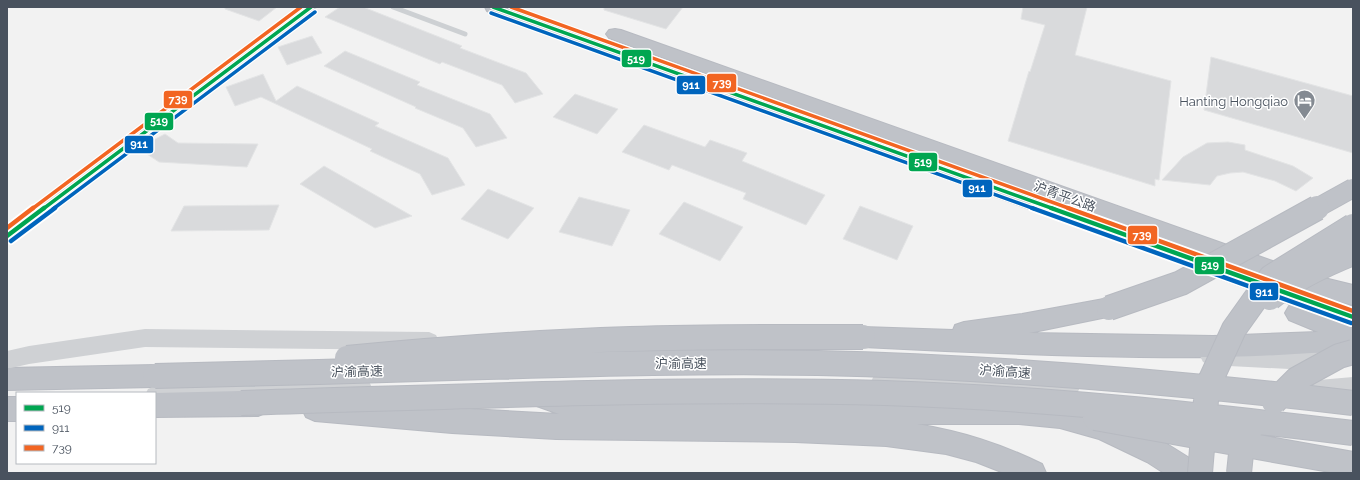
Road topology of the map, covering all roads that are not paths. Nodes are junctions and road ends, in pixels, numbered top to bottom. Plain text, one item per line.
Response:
1 (311, 7) edge
2 (393, 7) edge
3 (493, 7) edge
4 (539, 7) edge
5 (466, 34) dead end
6 (1353, 188) edge
7 (1353, 226) edge
8 (7, 236) edge
9 (1139, 240) junction
10 (1353, 254) edge
11 (1253, 263) junction
12 (1353, 284) edge
13 (1353, 294) edge
14 (1347, 314) edge
15 (1234, 329) junction
16 (1353, 335) edge
17 (863, 337) junction
18 (1353, 339) edge
19 (1353, 352) edge
20 (29, 355) junction
21 (7, 356) edge
22 (7, 360) edge
23 (1353, 364) edge
24 (7, 379) edge
25 (155, 386) edge
26 (1353, 386) edge
27 (516, 387) junction
28 (976, 398) junction
29 (241, 403) junction
30 (1353, 403) edge
31 (156, 405) edge
32 (1353, 433) edge
33 (1353, 464) edge
34 (1032, 473) edge
35 (1189, 473) edge
36 (1200, 473) edge
37 (1239, 473) edge

1 - 8 street
2 - 5 lane
3 - 9 highway, 沪青平公路
4 - 11 highway, 沪青平公路
6 - 17 highway, bridge
7 - 15 highway, bridge
9 - 14 highway, 沪青平公路
9 - 16 highway
10 - 15 highway, bridge
11 - 12 highway, 沪青平公路
11 - 13 highway, 沪青平公路
15 - 36 highway, bridge
17 - 18 highway
17 - 25 highway, bridge
19 - 37 highway, bridge
20 - 21 street
20 - 22 street
20 - 23 street
24 - 25 highway, 沪渝高速
25 - 27 street
25 - 30 highway, 沪渝高速, bridge
26 - 27 street
27 - 35 highway
28 - 29 highway, bridge
28 - 32 highway, bridge
28 - 33 highway, bridge
29 - 31 highway
29 - 34 highway, bridge

